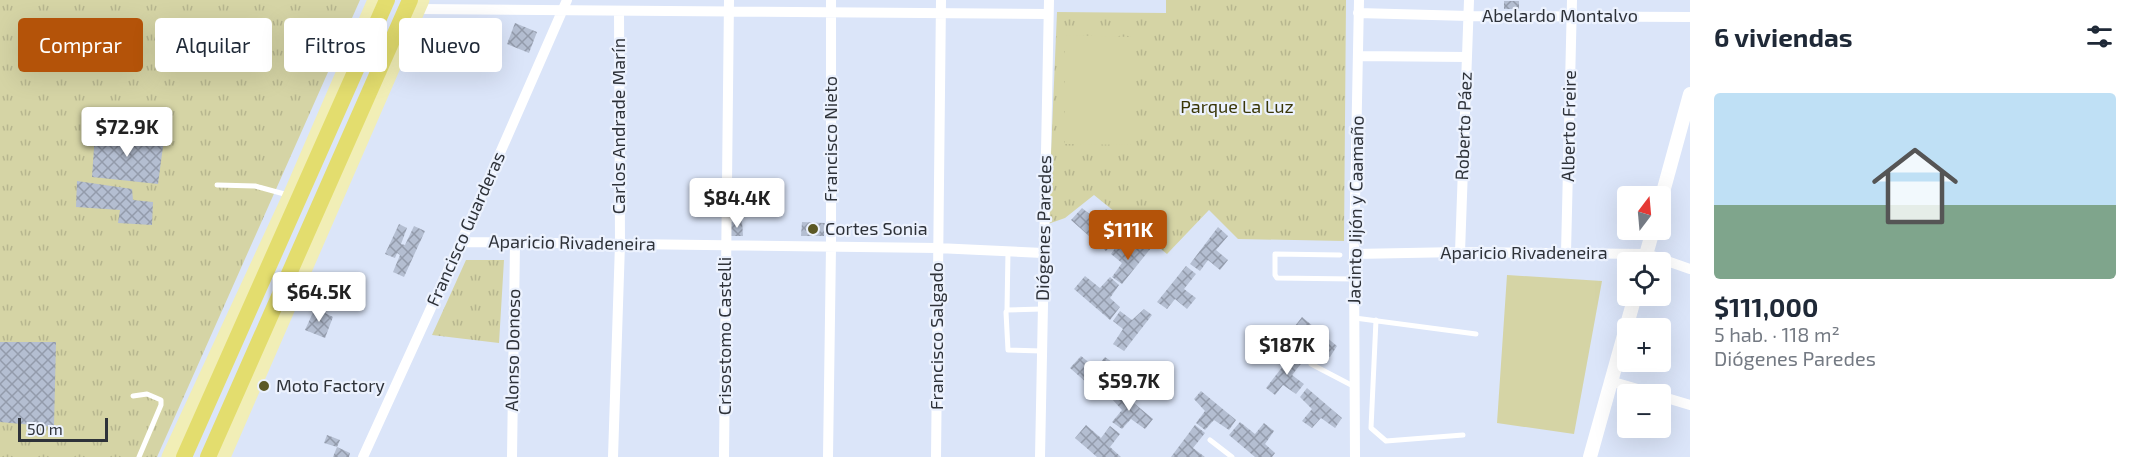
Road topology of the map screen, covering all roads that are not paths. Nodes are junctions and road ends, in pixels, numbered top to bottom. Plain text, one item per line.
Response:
1 (375, 0) edge
2 (387, 0) edge
3 (567, 0) edge
4 (831, 0) edge
5 (941, 0) edge
6 (1048, 0) edge
7 (1359, 0) edge
8 (1469, 0) edge
9 (1572, 0) edge
10 (417, 3) edge
11 (729, 6) edge
12 (562, 11) junction
13 (619, 11) junction
14 (830, 12) junction
15 (1358, 13) junction
16 (941, 14) junction
17 (1048, 14) junction
18 (1572, 15) junction
19 (1469, 16) junction
20 (1690, 17) edge
21 (1358, 56) junction
22 (1466, 57) junction
23 (1690, 94) edge
24 (1685, 130) edge
25 (217, 185) dead end
26 (1666, 186) edge
27 (290, 196) junction
28 (461, 242) junction
29 (515, 243) junction
30 (620, 244) junction
31 (725, 245) junction
32 (831, 246) junction
33 (937, 248) junction
34 (1008, 251) junction
35 (1460, 252) junction
36 (1043, 253) junction
37 (1566, 253) junction
38 (1354, 254) junction
39 (1340, 255) dead end
40 (1617, 256) edge
41 (1671, 264) edge
42 (1690, 269) edge
43 (1354, 279) junction
44 (1632, 306) edge
45 (1042, 309) junction
46 (1007, 310) junction
47 (1354, 318) junction
48 (1377, 320) junction
49 (1476, 334) dead end
50 (1042, 351) junction
51 (1311, 364) dead end
52 (1610, 381) junction
53 (1620, 384) edge
54 (1355, 387) junction
55 (133, 396) dead end
56 (1671, 399) edge
57 (1690, 405) edge
58 (1463, 435) dead end
59 (1210, 440) dead end
60 (139, 457) edge
61 (169, 457) edge
62 (184, 457) edge
63 (208, 457) edge
64 (223, 457) edge
65 (363, 457) edge
66 (512, 457) edge
67 (613, 457) edge
68 (724, 457) edge
69 (828, 457) edge
70 (936, 457) edge
71 (1040, 457) edge
72 (1232, 457) edge
73 (1355, 457) edge
74 (1590, 457) edge

1 - 27 main road
2 - 62 main road
3 - 12 street, Francisco Guarderas
4 - 14 street, Francisco Nieto
5 - 16 street, Francisco Salgado
6 - 17 street, Diógenes Paredes
7 - 15 street, Jacinto Jijón y Caamaño
8 - 19 street, Roberto Páez
9 - 18 street, Alberto Freire
10 - 12 street
10 - 63 main road
10 - 64 main road
11 - 13 street
11 - 14 street
11 - 31 street, Crisostomo Castelli
12 - 13 street
12 - 28 street, Francisco Guarderas
13 - 30 street, Carlos Andrade Marín
14 - 16 street
14 - 32 street, Francisco Nieto
15 - 19 street, Abelardo Montalvo
15 - 21 street, Jacinto Jijón y Caamaño
16 - 17 street
16 - 33 street, Francisco Salgado
17 - 36 street, Diógenes Paredes
18 - 19 street, Abelardo Montalvo
18 - 20 street, Abelardo Montalvo
18 - 37 street, Alberto Freire
19 - 22 street, Roberto Páez
21 - 22 street
21 - 38 street, Jacinto Jijón y Caamaño
22 - 35 street, Roberto Páez
23 - 24 street
24 - 26 street
25 - 27 lane
27 - 61 main road
28 - 29 street, Aparicio Rivadeneira
28 - 65 street, Francisco Guarderas
29 - 30 street, Aparicio Rivadeneira
29 - 66 street, Alonso Donoso
30 - 31 street, Aparicio Rivadeneira
30 - 67 street, Carlos Andrade Marín
31 - 32 street, Aparicio Rivadeneira
31 - 68 street, Crisostomo Castelli
32 - 33 street, Aparicio Rivadeneira
32 - 69 street, Francisco Nieto
33 - 34 street, Aparicio Rivadeneira
33 - 70 street, Francisco Salgado
34 - 36 street, Aparicio Rivadeneira
34 - 46 lane
35 - 37 street, Aparicio Rivadeneira
35 - 38 street, Aparicio Rivadeneira
36 - 45 street, Diógenes Paredes
37 - 40 street, Aparicio Rivadeneira
38 - 43 street, Jacinto Jijón y Caamaño
39 - 43 lane
41 - 42 street, Aparicio Rivadeneira
43 - 47 street, Jacinto Jijón y Caamaño
44 - 52 street
45 - 46 lane
45 - 50 street, Diógenes Paredes
46 - 50 lane
47 - 48 lane
47 - 54 street, Jacinto Jijón y Caamaño
48 - 49 lane
48 - 58 lane
50 - 71 street, Diógenes Paredes
51 - 54 lane
52 - 53 street
52 - 74 street
54 - 73 street, Jacinto Jijón y Caamaño
55 - 60 lane
56 - 57 street
59 - 72 lane

